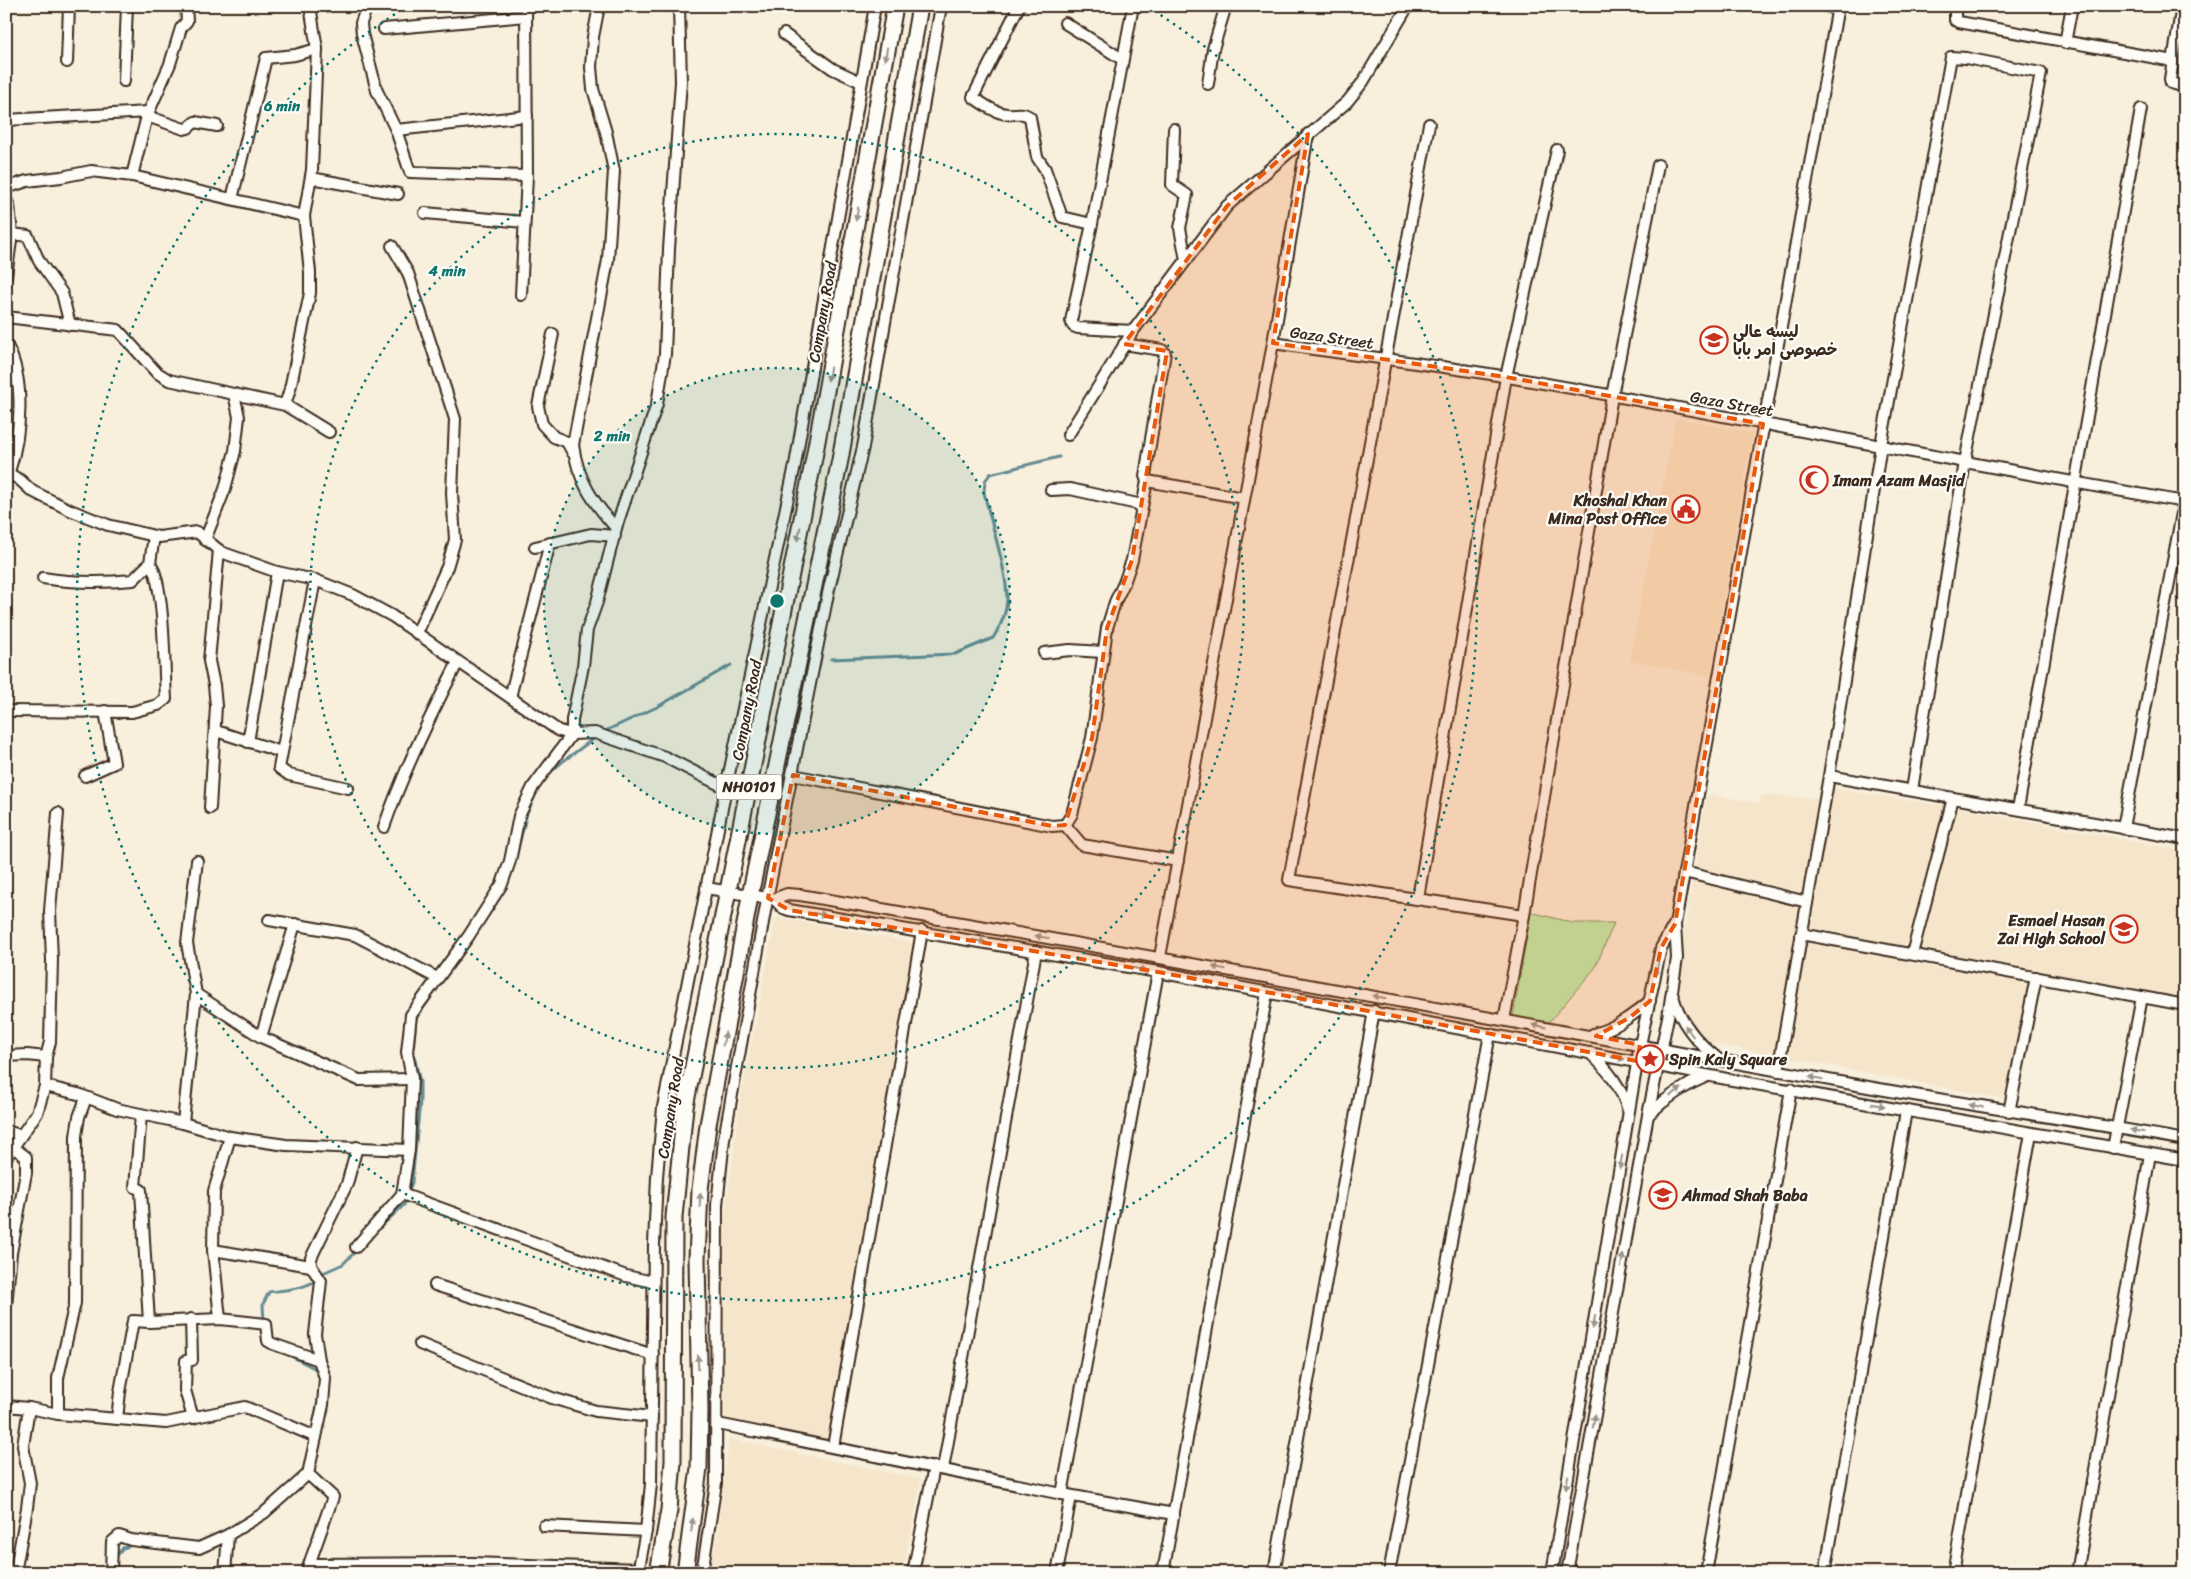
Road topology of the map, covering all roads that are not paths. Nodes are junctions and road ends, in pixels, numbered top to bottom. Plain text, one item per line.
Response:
1 (69, 6) edge
2 (127, 6) edge
3 (186, 6) edge
4 (310, 6) edge
5 (367, 6) edge
6 (599, 6) edge
7 (679, 6) edge
8 (875, 6) edge
9 (895, 6) edge
10 (920, 6) edge
11 (941, 6) edge
12 (1019, 6) edge
13 (1133, 6) edge
14 (1223, 6) edge
15 (1408, 6) edge
16 (1824, 6) edge
17 (1955, 6) edge
18 (2072, 6) edge
19 (2182, 6) edge
20 (1838, 7) edge
21 (526, 11) edge
22 (1065, 23) dead end
23 (384, 29) dead end
24 (784, 34) dead end
25 (2066, 42) junction
26 (317, 50) junction
27 (1122, 58) junction
28 (2173, 60) junction
29 (67, 62) dead end
30 (124, 81) dead end
31 (861, 82) junction
32 (1208, 84) dead end
33 (2185, 88) edge
34 (2141, 109) dead end
35 (147, 114) junction
36 (527, 116) junction
37 (6, 120) edge
38 (1429, 124) dead end
39 (217, 126) dead end
40 (1174, 129) dead end
41 (396, 130) junction
42 (1308, 134) junction
43 (1557, 150) dead end
44 (1658, 165) dead end
45 (132, 176) junction
46 (527, 176) junction
47 (311, 178) junction
48 (6, 188) edge
49 (398, 194) dead end
50 (232, 198) junction
51 (6, 200) edge
52 (424, 213) dead end
53 (304, 216) junction
54 (524, 222) junction
55 (1092, 224) junction
56 (12, 234) junction
57 (392, 246) dead end
58 (1186, 260) junction
59 (6, 276) edge
60 (521, 295) dead end
61 (6, 316) edge
62 (70, 325) junction
63 (1132, 331) junction
64 (552, 334) dead end
65 (1273, 343) junction
66 (6, 344) edge
67 (1124, 344) junction
68 (1386, 360) junction
69 (1506, 377) junction
70 (234, 394) junction
71 (1612, 396) junction
72 (285, 405) junction
73 (1763, 424) junction
74 (329, 432) dead end
75 (1068, 436) dead end
76 (1881, 445) junction
77 (574, 454) junction
78 (1965, 462) junction
79 (7, 472) edge
80 (1147, 481) junction
81 (2074, 483) junction
82 (1051, 490) dead end
83 (1244, 498) junction
84 (2184, 500) edge
85 (1142, 506) junction
86 (616, 532) junction
87 (154, 536) junction
88 (205, 540) junction
89 (550, 543) junction
90 (535, 548) dead end
91 (219, 550) junction
92 (150, 562) junction
93 (277, 572) junction
94 (42, 578) dead end
95 (315, 580) junction
96 (416, 633) junction
97 (1103, 652) junction
98 (1044, 653) dead end
99 (458, 662) junction
100 (510, 697) junction
101 (6, 710) edge
102 (105, 711) junction
103 (216, 732) junction
104 (572, 734) junction
105 (248, 742) junction
106 (281, 752) junction
107 (793, 775) junction
108 (85, 776) dead end
109 (1829, 776) junction
110 (348, 788) dead end
111 (726, 788) junction
112 (1912, 790) junction
113 (1953, 798) junction
114 (210, 808) dead end
115 (2018, 809) junction
116 (58, 813) dead end
117 (1066, 825) junction
118 (384, 827) dead end
119 (2123, 828) junction
120 (2185, 839) edge
121 (197, 861) dead end
122 (1178, 861) junction
123 (1684, 872) junction
124 (706, 888) junction
125 (728, 892) junction
126 (751, 896) junction
127 (1418, 898) junction
128 (771, 899) junction
129 (1807, 902) junction
130 (1524, 914) junction
131 (269, 920) dead end
132 (295, 924) junction
133 (1675, 924) junction
134 (922, 931) junction
135 (1802, 934) junction
136 (1071, 942) junction
137 (1036, 951) junction
138 (1912, 954) junction
139 (1069, 957) junction
140 (1160, 957) junction
141 (1158, 972) junction
142 (1242, 972) junction
143 (2036, 977) junction
144 (436, 978) junction
145 (1239, 987) junction
146 (1672, 992) junction
147 (1267, 993) junction
148 (196, 994) junction
149 (2142, 997) junction
150 (1650, 1001) junction
151 (2185, 1005) edge
152 (1374, 1012) junction
153 (1504, 1020) junction
154 (1490, 1034) junction
155 (1587, 1035) junction
156 (261, 1037) junction
157 (1640, 1045) junction
158 (1662, 1049) junction
159 (1590, 1052) junction
160 (6, 1056) edge
161 (46, 1057) junction
162 (1719, 1060) junction
163 (1637, 1061) junction
164 (1659, 1065) junction
165 (1778, 1071) junction
166 (1708, 1076) junction
167 (412, 1079) junction
168 (45, 1086) junction
169 (1791, 1089) junction
170 (86, 1098) junction
171 (1906, 1111) junction
172 (2009, 1112) junction
173 (1629, 1114) junction
174 (141, 1115) junction
175 (1648, 1115) junction
176 (2074, 1122) junction
177 (183, 1123) junction
178 (2116, 1128) junction
179 (6, 1131) edge
180 (2031, 1133) junction
181 (20, 1135) junction
182 (230, 1137) junction
183 (2072, 1140) junction
184 (2185, 1140) edge
185 (357, 1147) junction
186 (13, 1148) junction
187 (2113, 1148) junction
188 (409, 1150) junction
189 (2150, 1154) junction
190 (6, 1157) edge
191 (2185, 1160) edge
192 (402, 1194) junction
193 (356, 1246) dead end
194 (213, 1250) junction
195 (310, 1266) junction
196 (653, 1282) junction
197 (435, 1285) dead end
198 (6, 1306) edge
199 (191, 1319) junction
200 (220, 1319) junction
201 (148, 1322) junction
202 (420, 1344) dead end
203 (653, 1355) junction
204 (319, 1360) junction
205 (6, 1406) edge
206 (29, 1408) junction
207 (58, 1414) junction
208 (652, 1417) junction
209 (193, 1418) junction
210 (118, 1419) junction
211 (718, 1424) junction
212 (316, 1437) junction
213 (833, 1447) junction
214 (938, 1468) junction
215 (308, 1474) junction
216 (1066, 1495) junction
217 (1174, 1514) junction
218 (544, 1526) dead end
219 (646, 1531) junction
220 (228, 1535) junction
221 (308, 1568) edge
222 (639, 1571) edge
223 (15, 1573) edge
224 (111, 1573) edge
225 (225, 1573) edge
226 (658, 1573) edge
227 (685, 1573) edge
228 (702, 1573) edge
229 (913, 1573) edge
230 (1057, 1573) edge
231 (1162, 1573) edge
232 (1274, 1573) edge
233 (1389, 1573) edge
234 (1552, 1573) edge
235 (1567, 1573) edge
236 (1706, 1573) edge
237 (1825, 1573) edge
238 (1953, 1573) edge
239 (2077, 1573) edge

1 - 29 street
2 - 30 street
3 - 35 street
4 - 26 street
5 - 41 street
6 - 77 street
7 - 86 street
8 - 31 street
9 -> 125 highway, Company Road / NH0101
10 - 126 highway, NH0101
11 - 107 street
12 - 55 street
13 - 27 street
14 - 32 street
15 - 42 street
16 - 20 street
17 - 25 street
18 - 25 street
19 - 28 street
20 - 73 street
21 - 23 street
21 - 36 street
22 - 27 street
24 - 31 street
25 - 28 street
26 - 47 street
26 - 50 street
27 - 55 street
28 - 33 street
31 - 111 street
34 - 81 street
35 - 37 street
35 - 39 street
35 - 45 street
36 - 41 street
36 - 46 street
38 - 68 street
40 - 58 street
41 - 46 street
42 - 58 street
42 - 65 street
43 - 69 street
44 - 71 street
45 - 48 street
45 - 50 street
46 - 54 street
47 - 49 street
47 - 53 street
50 - 53 street
51 - 56 street
52 - 54 street
53 - 72 street
54 - 60 street
55 - 63 street
56 - 59 street
56 - 62 street
57 - 96 street
58 - 63 street
61 - 62 street
62 - 70 street
63 - 67 street
64 - 77 street
65 - 68 street, Gaza Street
65 - 83 street
66 - 79 street
67 - 75 street
67 - 80 street
68 - 69 street, Gaza Street
68 - 127 street
69 - 71 street, Gaza Street
69 - 127 street
70 - 72 street
70 - 88 street
71 - 73 street, Gaza Street
71 - 130 street
72 - 74 street
73 - 76 street, Gaza Street
73 - 123 street
76 - 78 street, Gaza Street
76 - 78 street
76 - 109 street
77 - 86 street
78 - 81 street, Gaza Street
78 - 112 street
79 - 87 street
80 - 83 street
80 - 85 street
81 - 84 street, Gaza Street
81 - 115 street
82 - 85 street
83 - 122 street
84 - 119 street
85 - 97 street
86 - 89 street
86 - 104 street
87 - 88 street
87 - 92 street
88 - 91 street
89 - 90 street
89 - 100 street
91 - 93 street
91 - 103 street
92 - 94 street
92 - 102 street
93 - 95 street
93 - 105 street
95 - 96 street
95 - 106 street
96 - 99 street
97 - 98 street
97 - 117 street
99 - 100 street
99 - 118 street
100 - 104 street
101 - 102 street
102 - 108 street
103 - 105 street
103 - 114 street
104 - 111 street
104 - 144 street
105 - 106 street
106 - 110 street
107 - 117 street
107 - 128 street
109 - 112 street
109 - 129 street
111 - 124 street
112 - 113 street
113 - 115 street
113 - 138 street
115 - 119 street
116 - 161 street
117 - 122 street
119 - 120 street
121 - 148 street
122 - 140 street
123 - 129 street
123 - 133 street
124 - 125 street
124 - 196 street
125 - 126 street
125 - 226 highway, Company Road / NH0101
126 - 128 street
227 -> 126 highway, NH0101
127 - 130 street
128 -> 134 street
136 -> 128 street
128 - 211 street
129 - 135 street
130 - 153 street
131 - 132 street
132 - 144 street
132 - 156 street
133 - 146 street
133 -> 150 street
134 -> 137 street
134 - 213 street
135 - 138 street
135 - 165 street
136 - 139 street
136 - 140 street
137 - 139 street
137 - 214 street
138 - 143 street
139 -> 141 street
142 -> 140 street
141 - 145 street
141 - 216 street
142 - 145 street
153 -> 142 street
143 - 149 street
143 - 172 street
144 - 167 street
145 - 147 street
146 - 158 street
162 -> 146 street
147 -> 152 street
147 - 217 street
148 - 156 street
148 - 177 street
149 - 151 street
149 - 178 street
150 - 155 street
150 - 157 street
152 - 154 street
152 - 232 street
155 -> 153 street
154 - 159 street
154 - 233 street
155 - 157 street
156 - 167 street
157 - 158 street
157 - 163 street
158 - 162 street
158 - 164 street
159 -> 163 street
159 - 173 street
160 - 161 street
161 - 168 street
162 - 165 street
163 - 164 street
163 - 173 street
164 - 166 street
164 - 175 street
172 -> 165 street
166 - 169 street
175 -> 166 street
167 - 188 street
168 - 170 street
168 - 181 street
169 -> 171 street
169 - 236 street
170 - 174 street
170 - 207 street
171 - 180 street
171 - 237 street
172 - 176 street
173 -> 234 street
174 - 177 street
174 - 201 street
235 -> 175 street
176 - 178 street
176 - 183 street
177 - 182 street
184 -> 178 street
178 - 187 street
179 - 181 street
180 - 183 street
180 - 238 street
181 - 186 street
182 - 185 street
182 - 194 street
183 - 187 street
185 - 188 street
185 - 195 street
186 - 190 street
186 - 198 street
187 - 189 street
188 - 192 street
189 - 191 street
189 - 239 street
192 - 193 street
192 - 196 street
194 - 195 street
194 - 200 street
195 - 204 street
196 - 203 street
197 - 203 street
199 - 200 street
199 - 201 street
199 - 209 street
200 - 204 street
201 - 210 street
202 - 208 street
203 - 208 street
204 - 212 street
205 - 206 street
206 - 207 street
206 - 223 street
207 - 210 street
208 - 219 street
209 - 210 street
209 - 212 street
211 - 213 street
211 - 228 street
212 - 215 street
213 - 214 street
214 - 216 street
214 - 229 street
215 - 220 street
215 - 221 street
216 - 217 street
216 - 230 street
217 - 231 street
218 - 219 street
219 - 222 street
220 - 224 street
220 - 225 street
221 - 222 street

